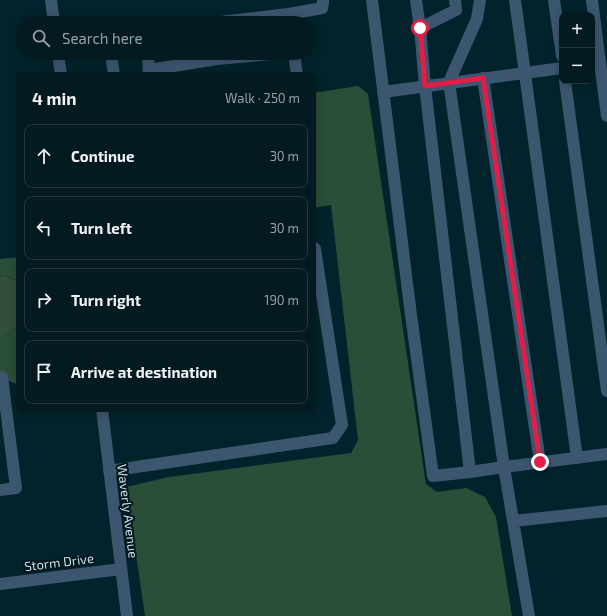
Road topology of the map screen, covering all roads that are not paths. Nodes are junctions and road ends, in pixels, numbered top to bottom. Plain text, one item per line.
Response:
1 (51, 0) edge
2 (323, 0) edge
3 (372, 0) edge
4 (416, 0) edge
5 (454, 0) edge
6 (480, 0) edge
7 (515, 0) edge
8 (554, 0) edge
9 (592, 0) edge
10 (53, 16) edge
11 (296, 16) edge
12 (420, 28) junction
13 (561, 48) edge
14 (59, 60) edge
15 (112, 60) edge
16 (148, 60) edge
17 (213, 60) edge
18 (295, 60) edge
19 (596, 63) edge
20 (559, 68) edge
21 (61, 72) edge
22 (114, 72) edge
23 (149, 72) edge
24 (297, 72) edge
25 (525, 72) junction
26 (483, 78) junction
27 (449, 82) junction
28 (565, 84) edge
29 (425, 86) junction
30 (383, 92) junction
31 (607, 116) edge
32 (316, 256) edge
33 (2, 377) dead end
34 (607, 391) edge
35 (102, 412) edge
36 (607, 454) edge
37 (577, 458) junction
38 (540, 462) junction
39 (504, 467) junction
40 (109, 471) junction
41 (470, 472) junction
42 (0, 490) edge
43 (607, 511) edge
44 (512, 521) junction
45 (121, 569) junction
46 (0, 584) edge
47 (127, 616) edge
48 (529, 616) edge

1 - 10 street
2 - 11 street
3 - 30 street
4 - 12 street
5 - 12 street
6 - 27 street
7 - 25 street
8 - 13 street
9 - 19 street
12 - 29 street
14 - 21 street
15 - 22 street
16 - 23 street
17 - 23 street
18 - 24 street
19 - 31 street
20 - 25 street
25 - 26 street
25 - 37 street
26 - 27 street
26 - 38 street
27 - 29 street
27 - 39 street
28 - 34 street
29 - 30 street
29 - 41 street
30 - 41 street
32 - 40 street
33 - 42 street
35 - 40 street, Waverly Avenue
36 - 37 street
37 - 38 street
38 - 39 street
39 - 41 street
39 - 44 street
40 - 45 street, Waverly Avenue
43 - 44 street
44 - 48 street
45 - 46 street, Storm Drive
45 - 47 street, Waverly Avenue

